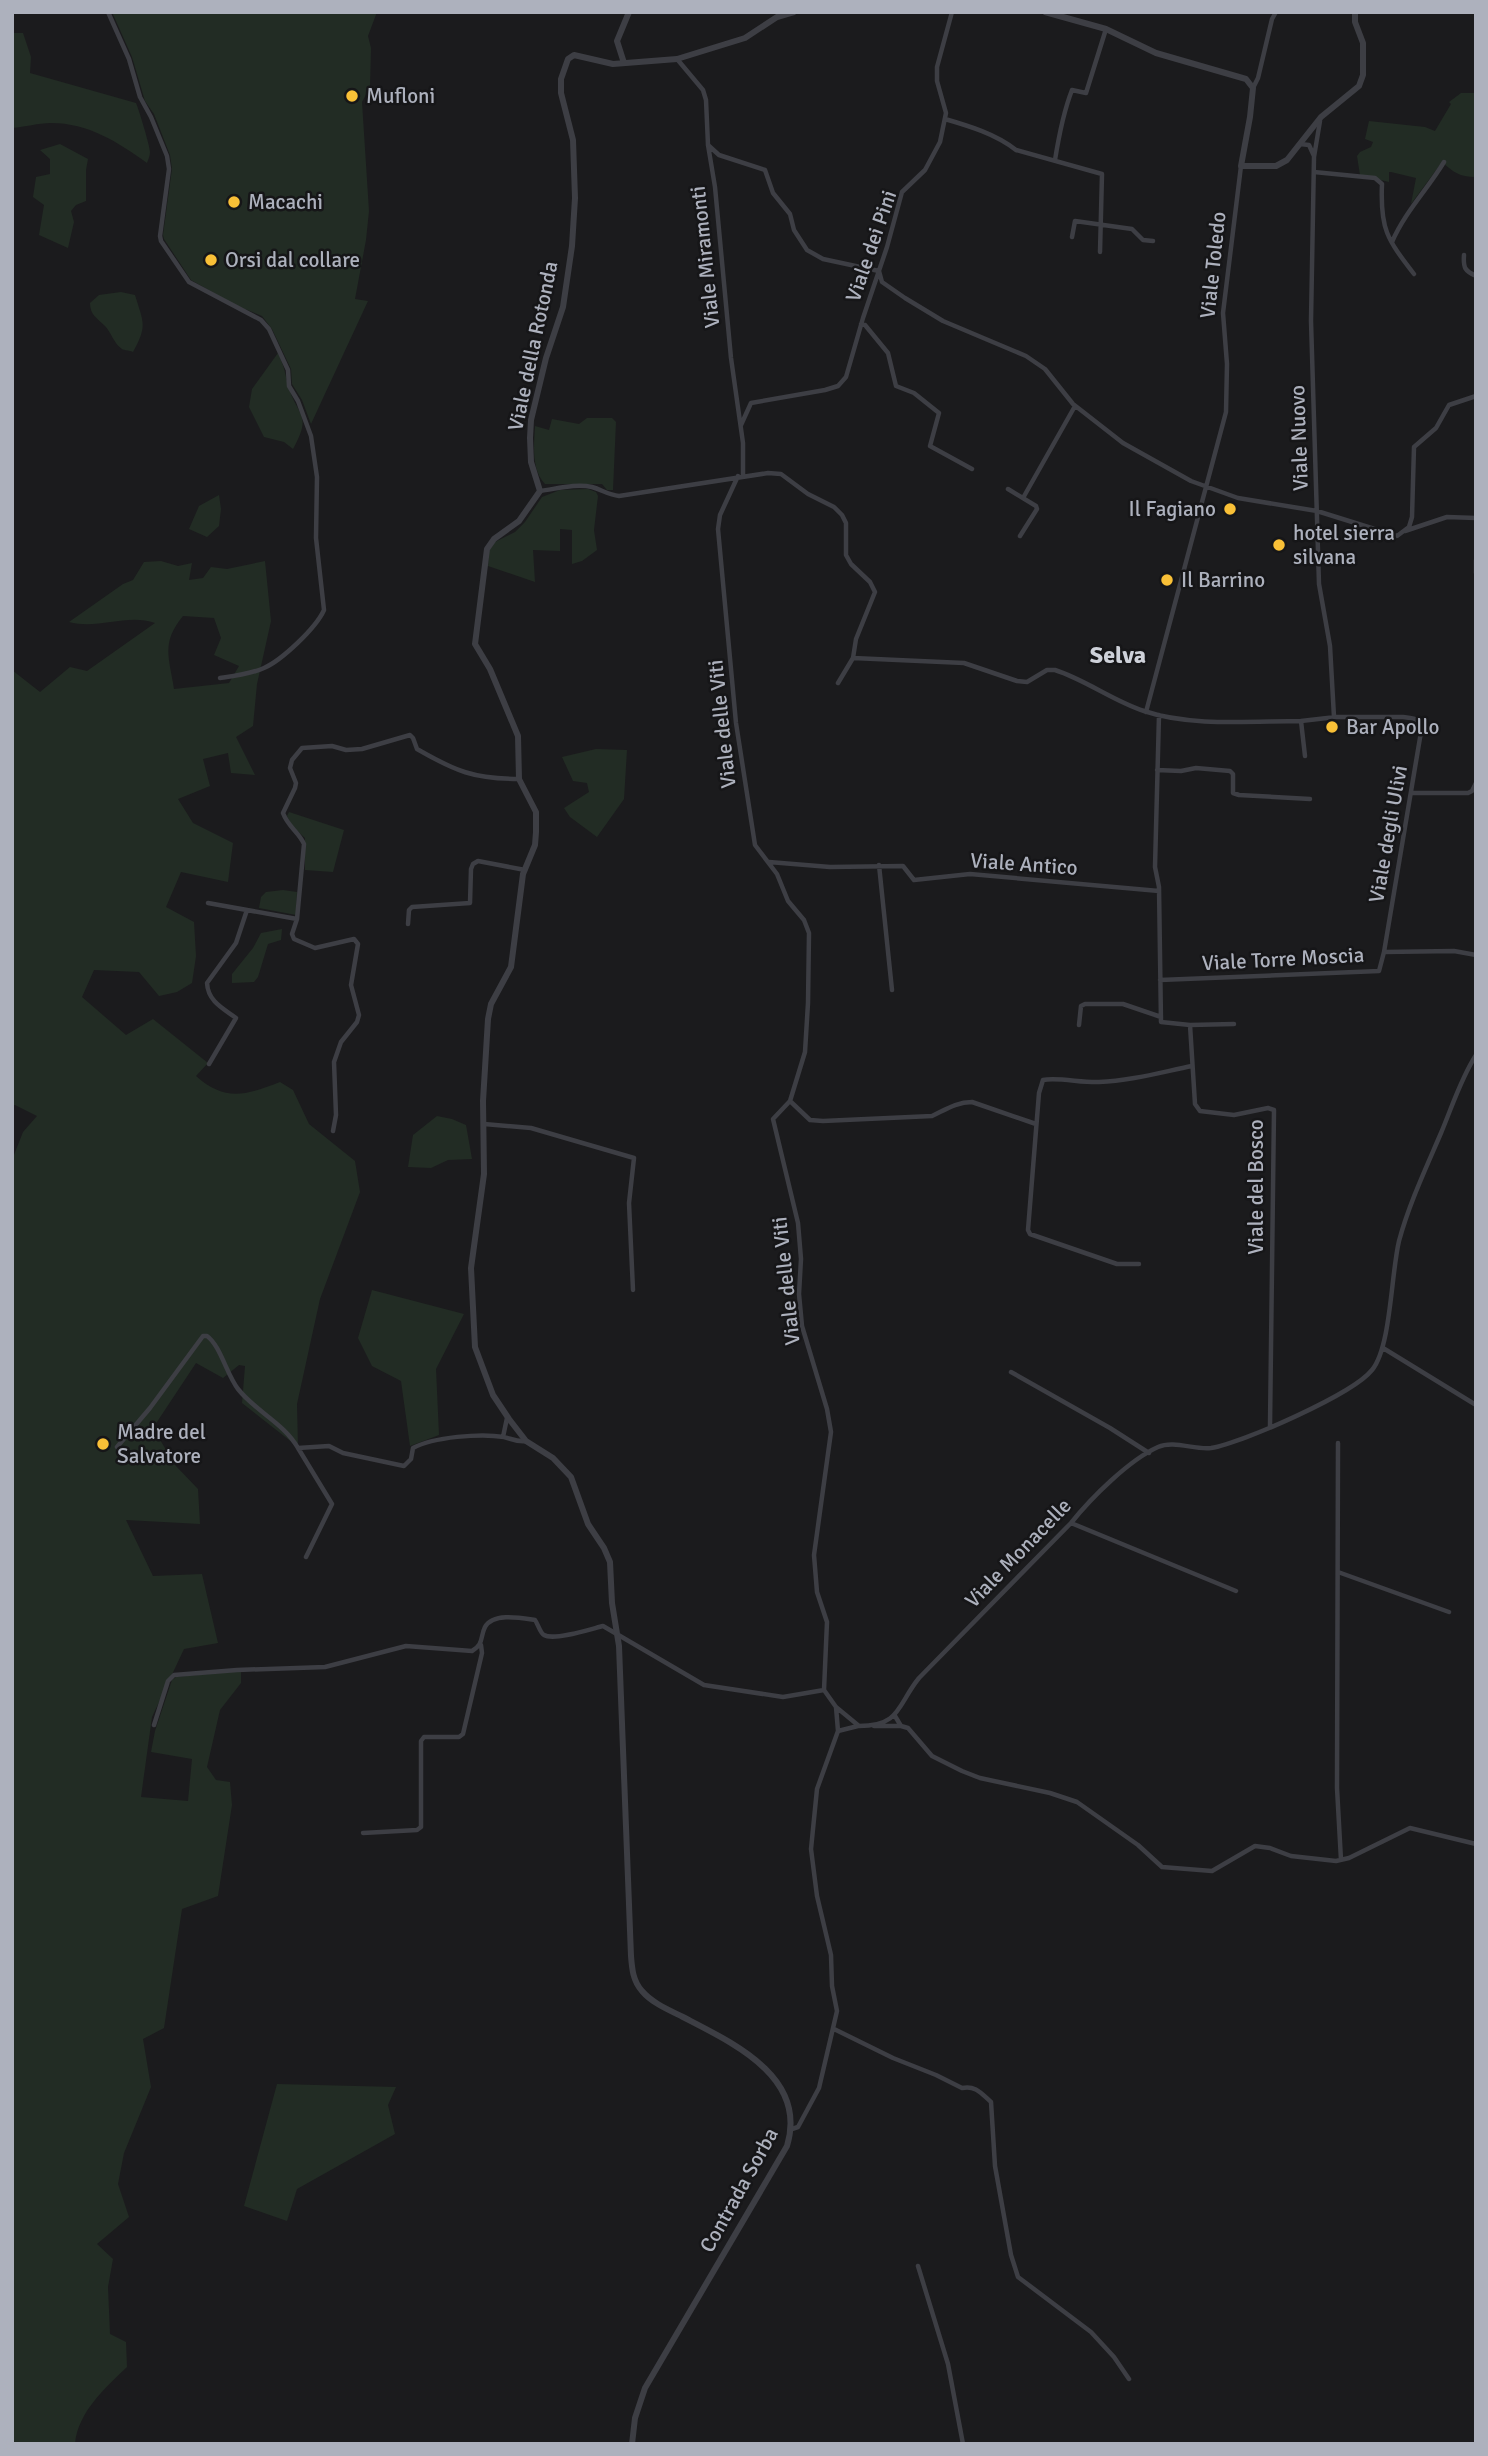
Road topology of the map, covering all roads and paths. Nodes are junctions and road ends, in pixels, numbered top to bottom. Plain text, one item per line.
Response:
1 (108, 12) edge
2 (629, 12) edge
3 (794, 12) edge
4 (952, 12) edge
5 (1045, 12) edge
6 (1276, 12) edge
7 (1355, 12) edge
8 (1106, 29) junction
9 (677, 59) junction
10 (624, 63) junction
11 (1253, 88) junction
12 (1321, 117) junction
13 (945, 119) junction
14 (1309, 131) junction
15 (1316, 139) junction
16 (1300, 144) junction
17 (708, 145) junction
18 (1312, 148) junction
19 (1314, 157) junction
20 (1055, 160) junction
21 (1444, 162) dead end
22 (1241, 166) junction
23 (1314, 172) junction
24 (1100, 225) junction
25 (1072, 237) dead end
26 (1153, 241) dead end
27 (1392, 243) junction
28 (1100, 252) dead end
29 (1464, 255) dead end
30 (879, 271) junction
31 (1414, 274) dead end
32 (1476, 276) edge
33 (861, 324) junction
34 (1476, 396) edge
35 (1076, 406) junction
36 (741, 425) junction
37 (972, 469) dead end
38 (741, 476) junction
39 (1206, 487) junction
40 (1008, 489) dead end
41 (540, 491) junction
42 (1023, 498) junction
43 (1317, 511) junction
44 (1476, 518) edge
45 (1405, 531) junction
46 (1020, 536) dead end
47 (1476, 560) edge
48 (1476, 573) edge
49 (853, 658) junction
50 (220, 678) dead end
51 (838, 683) dead end
52 (1146, 712) junction
53 (1159, 715) junction
54 (1334, 717) junction
55 (1301, 721) junction
56 (1305, 756) dead end
57 (1157, 771) junction
58 (519, 779) junction
59 (1476, 783) edge
60 (1412, 793) junction
61 (1310, 799) dead end
62 (768, 862) junction
63 (879, 865) junction
64 (525, 870) junction
65 (1159, 891) junction
66 (208, 903) dead end
67 (247, 910) junction
68 (297, 919) junction
69 (408, 924) dead end
70 (1384, 952) junction
71 (1476, 955) edge
72 (1160, 980) junction
73 (892, 990) dead end
74 (1161, 1017) junction
75 (1234, 1024) dead end
76 (1079, 1025) dead end
77 (1190, 1025) junction
78 (1476, 1055) edge
79 (209, 1064) dead end
80 (1192, 1066) junction
81 (790, 1101) junction
82 (484, 1124) junction
83 (1036, 1124) junction
84 (333, 1131) dead end
85 (1139, 1265) dead end
86 (634, 1290) dead end
87 (1383, 1348) junction
88 (1011, 1372) dead end
89 (1476, 1405) edge
90 (508, 1418) junction
91 (1270, 1426) junction
92 (503, 1437) junction
93 (526, 1441) junction
94 (1338, 1443) dead end
95 (117, 1447) dead end
96 (298, 1448) junction
97 (1149, 1453) junction
98 (1071, 1524) junction
99 (306, 1557) dead end
100 (1338, 1573) junction
101 (1236, 1591) dead end
102 (1449, 1612) dead end
103 (618, 1634) junction
104 (481, 1644) junction
105 (824, 1690) junction
106 (836, 1707) junction
107 (895, 1716) junction
108 (154, 1725) dead end
109 (859, 1726) junction
110 (874, 1726) junction
111 (901, 1727) junction
112 (838, 1731) junction
113 (363, 1833) dead end
114 (1476, 1844) edge
115 (1341, 1860) junction
116 (834, 2029) junction
117 (792, 2129) junction
118 (918, 2266) dead end
119 (1129, 2379) dead end
120 (632, 2444) edge
121 (963, 2444) edge

1 - 50 street
2 - 10 street
3 - 9 street
4 - 13 street, Viale dei Pini
5 - 8 street
6 - 11 street
7 - 12 street
8 - 11 street
8 - 20 street
9 - 10 street
9 - 17 street, Viale Miramonti
10 - 41 street, Viale della Rotonda
11 - 22 street, Viale Toledo
12 - 14 street
12 - 15 street, Viale Nuovo
13 - 20 street
13 - 30 street, Viale dei Pini
14 - 15 street
14 - 16 street
14 - 18 street, Viale Nuovo
15 - 19 street, Viale Nuovo
16 - 18 street
16 - 22 street
17 - 30 street
17 - 36 street, Viale Miramonti
18 - 19 street, Viale Nuovo
19 - 23 street, Viale Nuovo
20 - 24 street
21 - 27 street
22 - 39 street, Viale Toledo
23 - 27 street
23 - 43 street, Viale Nuovo
24 - 25 street
24 - 26 street
24 - 28 street
27 - 31 street
29 - 32 street
30 - 33 street, Viale dei Pini
30 - 35 street
33 - 36 street, Viale dei Pini
33 - 37 street
34 - 45 street
35 - 39 street
35 - 42 street
36 - 38 street, Viale Miramonti
38 - 41 street
38 - 49 street
38 - 62 street, Viale delle Viti
39 - 43 street
39 - 52 street, Viale Toledo
40 - 42 street
41 - 58 street
42 - 46 street
43 - 45 street
43 - 54 street, Viale Nuovo
44 - 45 street
47 - 48 street
49 - 51 street
49 - 52 street
52 - 53 street
53 - 55 street
53 - 57 street
54 - 55 street
54 - 60 street, Viale degli Ulivi
55 - 56 street
57 - 61 street
57 - 65 street
58 - 64 street, Contrada Sorba
58 - 68 street
59 - 60 street
60 - 70 street, Viale degli Ulivi
62 - 63 street, Viale Antico
62 - 81 street, Viale delle Viti
63 - 65 street, Viale Antico
63 - 73 street
64 - 69 street
64 - 82 street, Contrada Sorba
65 - 72 street
66 - 67 street
67 - 68 street
67 - 79 street
68 - 84 street
70 - 71 street, Viale Torre Moscia
70 - 72 street, Viale Torre Moscia
72 - 74 street
74 - 76 street
74 - 77 street
75 - 77 street
77 - 80 street, Viale del Bosco
78 - 87 street
80 - 83 street
80 - 91 street, Viale del Bosco
81 - 83 street
81 - 105 street, Viale delle Viti
82 - 86 street
82 - 90 street, Contrada Sorba
83 - 85 street
87 - 89 street
87 - 91 street, Viale Monacelle
88 - 97 street
90 - 92 street
90 - 93 street, Contrada Sorba
91 - 97 street, Viale Monacelle
92 - 93 street
92 - 96 street
93 - 103 street, Contrada Sorba
94 - 100 street
95 - 96 street
96 - 99 street
97 - 98 street, Viale Monacelle
98 - 101 street
98 - 107 street, Viale Monacelle
100 - 102 street
100 - 115 street
103 - 104 street
103 - 105 street
103 - 117 street, Contrada Sorba
104 - 108 street
104 - 113 street
105 - 106 street
106 - 109 street
106 - 112 street
107 - 110 street
107 - 111 street
109 - 110 street
109 - 112 street
110 - 111 street
111 - 115 street
112 - 116 street
114 - 115 street
116 - 117 street
116 - 119 street
117 - 120 street, Contrada Sorba
118 - 121 street

